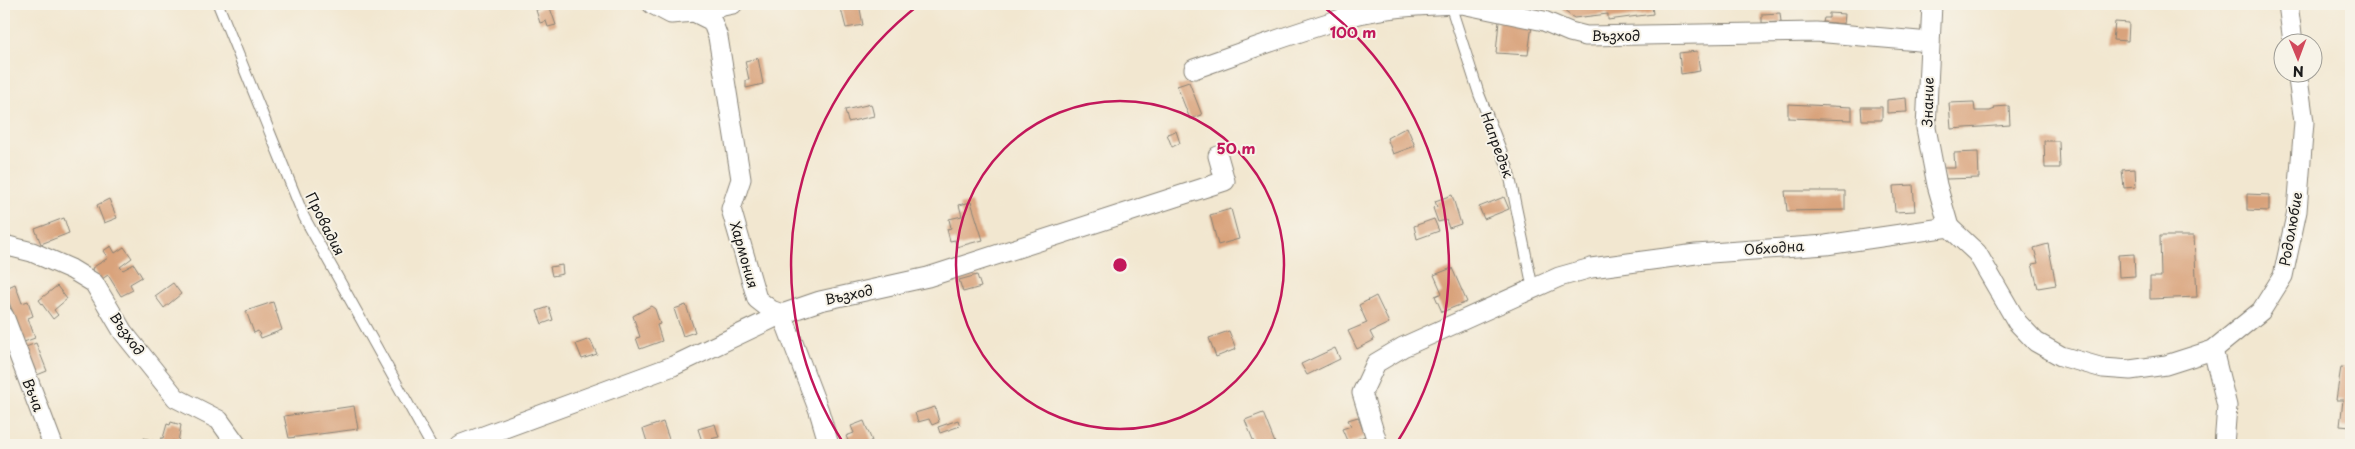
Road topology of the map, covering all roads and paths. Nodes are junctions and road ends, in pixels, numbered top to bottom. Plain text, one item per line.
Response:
1 (218, 4) edge
2 (652, 4) edge
3 (734, 4) edge
4 (1450, 4) edge
5 (1503, 4) edge
6 (1932, 4) edge
7 (2288, 4) edge
8 (1483, 9) junction
9 (694, 12) junction
10 (2292, 32) edge
11 (1930, 42) junction
12 (1194, 69) dead end
13 (2298, 82) edge
14 (1218, 156) dead end
15 (1949, 227) junction
16 (4, 245) edge
17 (1533, 289) junction
18 (782, 314) junction
19 (4, 316) edge
20 (2213, 350) junction
21 (53, 445) edge
22 (237, 445) edge
23 (431, 445) edge
24 (459, 445) edge
25 (829, 445) edge
26 (1378, 445) edge
27 (2224, 445) edge

1 - 23 lane, Провадия
2 - 9 street
3 - 9 street
4 - 8 street, Възход
4 - 12 street, Възход
4 - 17 lane, Напредък
5 - 8 street
6 - 11 street, Знание
7 - 10 street
8 - 11 street, Възход
9 - 18 street, Хармония
11 - 15 street, Знание
13 - 20 street, Родолюбие
14 - 18 street, Възход
15 - 17 street, Обходна
15 - 20 street
16 - 22 street, Възход
17 - 26 street, Обходна
18 - 24 street, Възход
18 - 25 street
19 - 21 street, Въча
20 - 27 street

